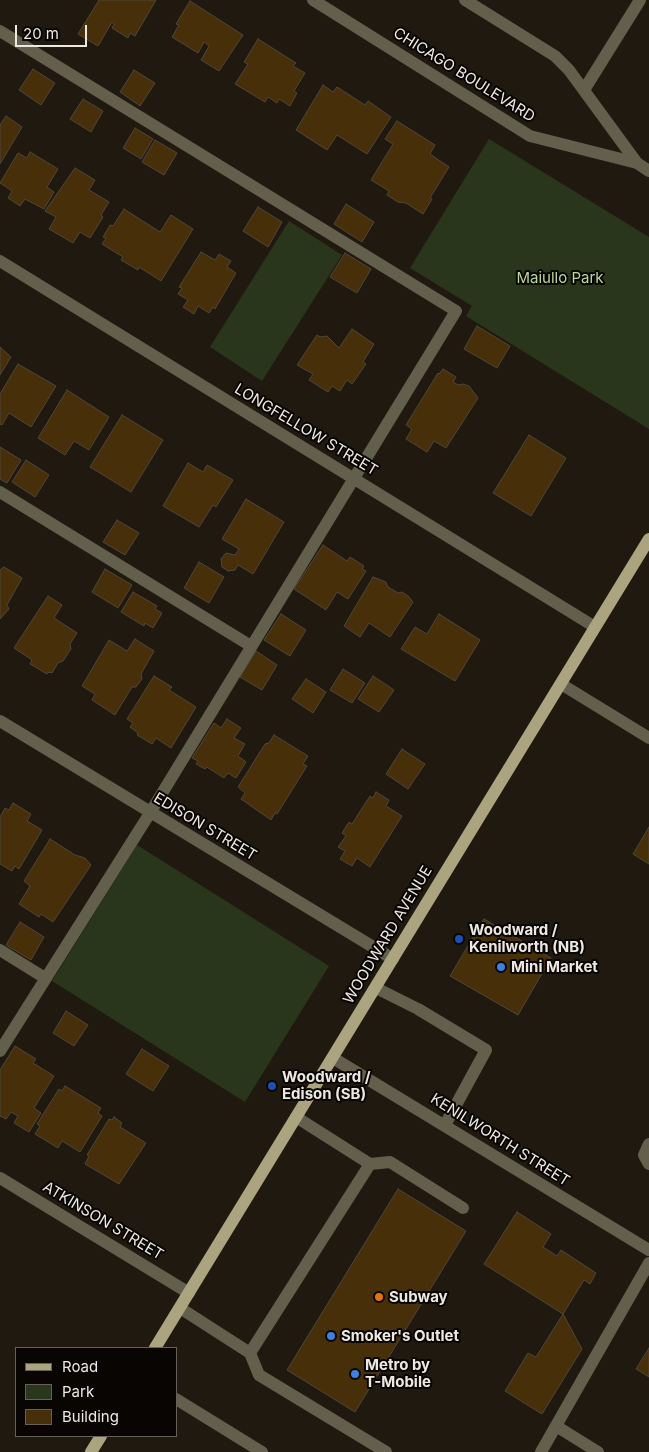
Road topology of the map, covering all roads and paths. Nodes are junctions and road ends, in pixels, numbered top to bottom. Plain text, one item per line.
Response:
1 (313, 0) edge
2 (465, 0) edge
3 (640, 0) edge
4 (0, 31) edge
5 (584, 90) junction
6 (637, 163) junction
7 (649, 171) edge
8 (0, 261) edge
9 (354, 478) junction
10 (0, 492) edge
11 (649, 539) edge
12 (595, 627) junction
13 (251, 646) junction
14 (562, 684) junction
15 (0, 721) edge
16 (649, 738) edge
17 (150, 813) junction
18 (0, 950) edge
19 (393, 959) junction
20 (45, 978) junction
21 (376, 988) junction
22 (0, 1052) edge
23 (333, 1058) junction
24 (296, 1117) junction
25 (445, 1125) junction
26 (649, 1144) edge
27 (370, 1164) junction
28 (649, 1164) edge
29 (0, 1178) edge
30 (463, 1208) dead end
31 (649, 1250) edge
32 (649, 1263) edge
33 (189, 1293) junction
34 (180, 1308) junction
35 (156, 1347) edge
36 (250, 1353) junction
37 (178, 1400) edge
38 (556, 1426) junction
39 (100, 1437) edge
40 (91, 1452) edge
41 (262, 1452) edge
42 (386, 1452) edge
43 (541, 1452) edge
44 (598, 1452) edge

1 - 6 street, CHICAGO BOULEVARD
2 - 5 street, CHICAGO BOULEVARD
3 - 5 street
4 - 9 street
5 - 6 street, CHICAGO BOULEVARD
6 - 7 street, CHICAGO BOULEVARD
8 - 9 street, LONGFELLOW STREET
9 - 12 street, LONGFELLOW STREET
9 - 13 street
10 - 13 street
11 - 12 main road, WOODWARD AVENUE
12 - 14 main road, WOODWARD AVENUE
13 - 17 street
14 - 16 street
14 - 19 main road, WOODWARD AVENUE
15 - 17 street, EDISON STREET
17 - 19 street, EDISON STREET
17 - 20 street
18 - 20 street
19 - 21 main road, WOODWARD AVENUE
20 - 22 street
21 - 23 main road, WOODWARD AVENUE
21 - 25 street
23 - 24 main road, WOODWARD AVENUE
23 - 25 street, KENILWORTH STREET
24 - 27 street
24 - 33 main road, WOODWARD AVENUE
25 - 31 street, KENILWORTH STREET
26 - 28 street
27 - 30 street
27 - 36 street
29 - 33 street, ATKINSON STREET
32 - 38 street
33 - 34 main road, WOODWARD AVENUE
34 - 35 main road, WOODWARD AVENUE
34 - 36 street
36 - 42 street
37 - 41 street
38 - 43 street
38 - 44 street
39 - 40 main road

